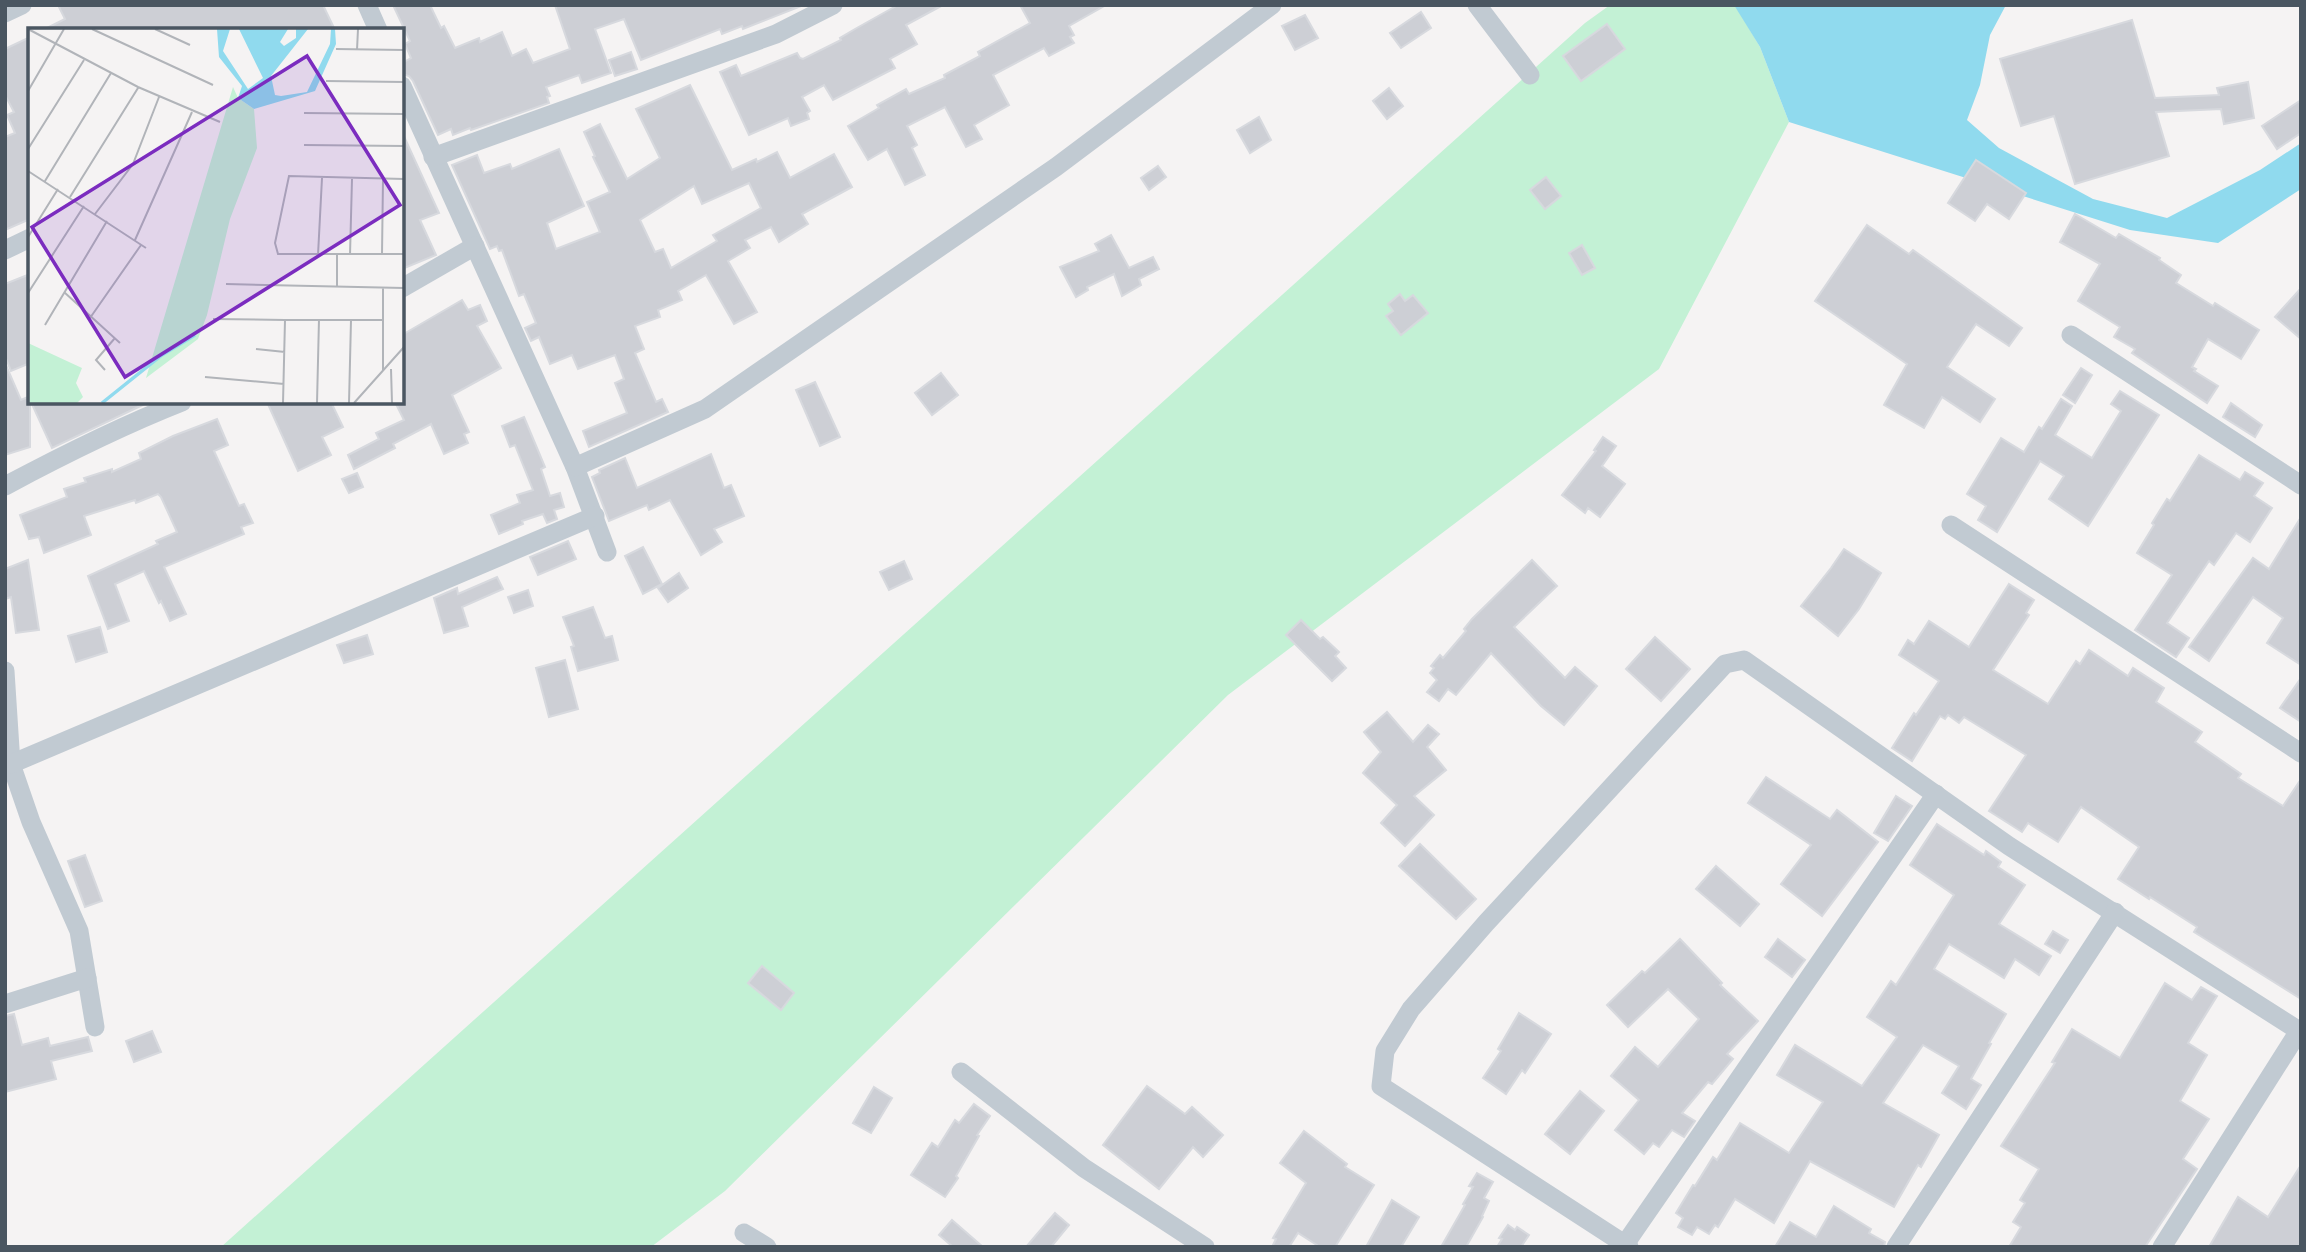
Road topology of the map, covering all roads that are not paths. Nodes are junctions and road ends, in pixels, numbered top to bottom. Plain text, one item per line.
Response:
1 (22, 5) edge
2 (367, 5) edge
3 (833, 5) edge
4 (1272, 5) edge
5 (1478, 5) edge
6 (5, 13) edge
7 (377, 28) edge
8 (1530, 75) dead end
9 (404, 91) edge
10 (433, 157) junction
11 (28, 239) edge
12 (475, 246) junction
13 (5, 250) edge
14 (404, 287) edge
15 (2071, 335) dead end
16 (177, 404) edge
17 (575, 467) junction
18 (2301, 485) edge
19 (5, 486) edge
20 (595, 516) junction
21 (1951, 525) dead end
22 (607, 552) dead end
23 (5, 671) edge
24 (2301, 753) edge
25 (11, 764) junction
26 (1936, 794) junction
27 (2115, 912) junction
28 (87, 978) junction
29 (5, 1004) edge
30 (95, 1027) dead end
31 (2300, 1031) edge
32 (961, 1072) dead end
33 (744, 1233) dead end
34 (1627, 1245) edge
35 (766, 1247) edge
36 (1205, 1247) edge
37 (1896, 1247) edge
38 (2162, 1247) edge

1 - 6 street
2 - 7 street
3 - 10 street
4 - 17 street
5 - 8 street
9 - 10 street
10 - 12 street
11 - 13 street
12 - 14 street
12 - 17 street
15 - 18 street
16 - 19 street
17 - 20 street
20 - 22 street
20 - 25 street
21 - 24 street
23 - 25 street
25 - 28 street
26 - 27 street
26 - 34 street
26 - 34 street
27 - 31 street
27 - 37 street
28 - 29 street
28 - 30 street
31 - 38 street
32 - 36 street
33 - 35 street

